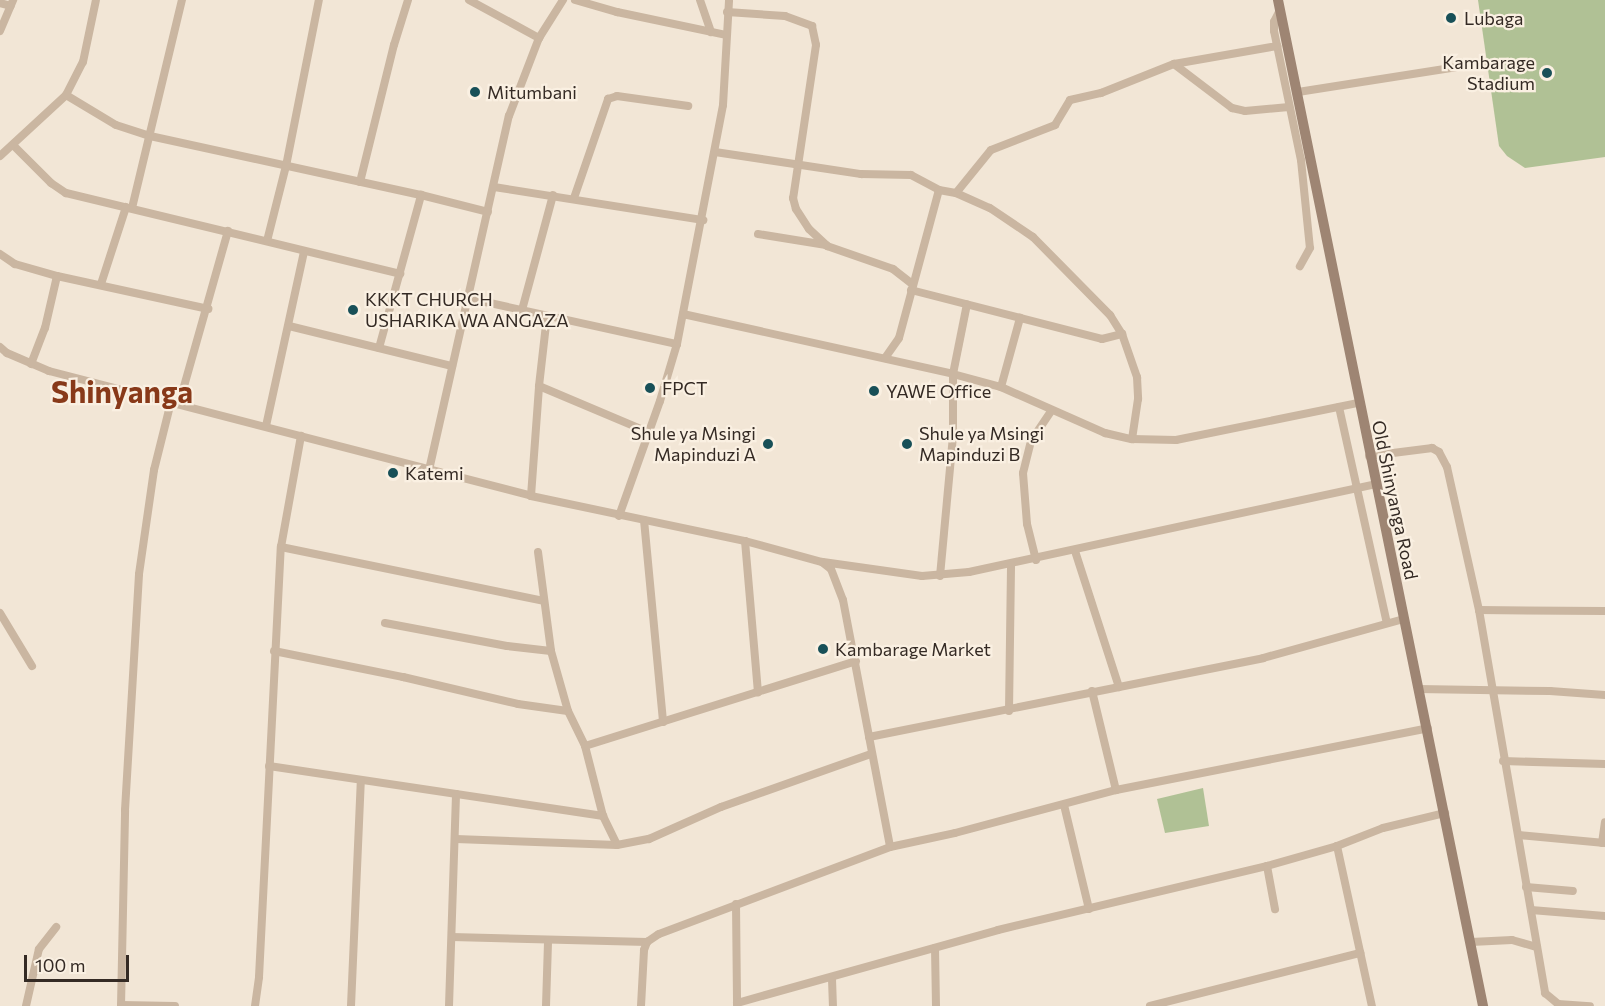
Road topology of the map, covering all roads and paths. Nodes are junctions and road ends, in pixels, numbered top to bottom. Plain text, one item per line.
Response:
1 (96, 0) edge
2 (182, 0) edge
3 (319, 0) edge
4 (408, 0) edge
5 (469, 0) edge
6 (562, 0) edge
7 (575, 0) edge
8 (700, 0) edge
9 (729, 0) edge
10 (0, 3) edge
11 (12, 3) edge
12 (1279, 5) edge
13 (727, 12) junction
14 (0, 31) edge
15 (711, 32) junction
16 (726, 35) junction
17 (539, 38) junction
18 (1277, 46) junction
19 (1483, 63) dead end
20 (1174, 64) junction
21 (1298, 92) junction
22 (66, 95) junction
23 (688, 106) dead end
24 (1289, 107) junction
25 (150, 136) junction
26 (14, 145) junction
27 (715, 152) junction
28 (0, 156) edge
29 (799, 164) junction
30 (286, 166) junction
31 (360, 182) junction
32 (494, 187) junction
33 (939, 190) junction
34 (957, 193) junction
35 (421, 195) junction
36 (553, 195) junction
37 (574, 198) junction
38 (129, 208) junction
39 (488, 212) junction
40 (703, 220) junction
41 (228, 231) junction
42 (758, 234) dead end
43 (267, 241) junction
44 (827, 246) junction
45 (304, 251) junction
46 (0, 254) edge
47 (1300, 266) dead end
48 (400, 274) junction
49 (57, 276) junction
50 (101, 284) junction
51 (911, 287) junction
52 (467, 298) junction
53 (967, 304) junction
54 (208, 309) junction
55 (522, 310) junction
56 (683, 314) junction
57 (547, 316) junction
58 (1020, 318) junction
59 (289, 326) junction
60 (1122, 334) junction
61 (677, 344) junction
62 (0, 347) edge
63 (379, 348) junction
64 (885, 358) junction
65 (31, 364) junction
66 (452, 366) junction
67 (953, 374) junction
68 (539, 386) junction
69 (1001, 387) junction
70 (175, 403) junction
71 (1358, 403) junction
72 (1339, 407) junction
73 (1052, 410) junction
74 (266, 426) junction
75 (648, 432) junction
76 (302, 436) junction
77 (1132, 439) junction
78 (1369, 456) junction
79 (429, 470) junction
80 (1375, 484) junction
81 (1356, 489) junction
82 (531, 496) junction
83 (619, 516) junction
84 (644, 520) junction
85 (745, 541) junction
86 (281, 548) junction
87 (1075, 551) junction
88 (538, 552) dead end
89 (1036, 560) junction
90 (822, 562) junction
91 (1011, 565) junction
92 (940, 576) junction
93 (543, 601) junction
94 (1479, 610) junction
95 (1605, 611) edge
96 (0, 613) edge
97 (1404, 619) junction
98 (385, 623) dead end
99 (1386, 623) junction
100 (274, 651) junction
101 (551, 651) junction
102 (856, 661) junction
103 (32, 666) dead end
104 (1119, 687) junction
105 (1418, 689) junction
106 (1491, 690) junction
107 (1092, 691) junction
108 (758, 692) junction
109 (1605, 695) edge
110 (568, 711) junction
111 (1009, 711) junction
112 (663, 722) junction
113 (1428, 728) junction
114 (869, 737) junction
115 (585, 746) junction
116 (871, 754) junction
117 (1503, 760) junction
118 (1605, 764) edge
119 (268, 766) junction
120 (361, 781) junction
121 (1116, 790) junction
122 (456, 794) junction
123 (1064, 805) junction
124 (1445, 813) junction
125 (603, 816) junction
126 (1605, 822) edge
127 (1519, 835) junction
128 (456, 839) junction
129 (1603, 843) edge
130 (617, 845) junction
131 (1337, 846) junction
132 (890, 847) junction
133 (1267, 866) junction
134 (1526, 887) junction
135 (1573, 891) dead end
136 (736, 904) junction
137 (1089, 909) junction
138 (1275, 909) dead end
139 (1531, 910) junction
140 (1605, 916) edge
141 (56, 927) dead end
142 (452, 937) junction
143 (548, 941) junction
144 (647, 942) junction
145 (1471, 942) junction
146 (1537, 947) junction
147 (935, 948) junction
148 (1360, 953) junction
149 (832, 979) junction
150 (1545, 993) junction
151 (737, 1005) edge
152 (26, 1006) edge
153 (122, 1006) edge
154 (175, 1006) edge
155 (255, 1006) edge
156 (351, 1006) edge
157 (449, 1006) edge
158 (546, 1006) edge
159 (641, 1006) edge
160 (833, 1006) edge
161 (936, 1006) edge
162 (1150, 1006) edge
163 (1372, 1006) edge
164 (1483, 1006) edge
165 (1547, 1006) edge
166 (1590, 1006) edge

1 - 22 street
2 - 25 street
3 - 30 street
4 - 31 street
5 - 17 street
6 - 17 street
7 - 15 street
8 - 15 street
9 - 13 street
10 - 11 street
11 - 14 street
12 - 18 street
12 - 21 main road, Old Shinyanga Road
13 - 16 street
13 - 29 street
15 - 16 street
16 - 27 street
17 - 32 street
18 - 20 street
18 - 24 street
19 - 21 street
20 - 24 street
20 - 34 street
21 - 71 main road, Old Shinyanga Road
22 - 25 street
22 - 26 street
23 - 37 street
24 - 47 street
25 - 30 street
25 - 38 street
26 - 28 street
26 - 38 street
27 - 29 street
27 - 40 street
29 - 33 street
29 - 44 street
30 - 31 street
30 - 43 street
31 - 35 street
32 - 36 street
32 - 39 street
33 - 34 street
33 - 51 street
34 - 60 street
35 - 39 street
35 - 48 street
36 - 37 street
36 - 55 street
37 - 40 street
38 - 41 street
38 - 50 street
39 - 52 street
40 - 56 street
41 - 43 street
41 - 54 street
42 - 44 street
43 - 45 street
44 - 51 street
45 - 48 street
45 - 59 street
46 - 49 street
48 - 63 street
49 - 50 street
49 - 65 street
50 - 54 street
51 - 53 street
51 - 64 street
52 - 55 street
52 - 66 street
53 - 58 street
53 - 67 street
54 - 70 street
55 - 57 street
56 - 61 street
56 - 64 street
57 - 61 street
57 - 68 street
58 - 60 street
58 - 69 street
59 - 63 street
59 - 74 street
60 - 77 street
61 - 75 street
62 - 65 street
63 - 66 street
64 - 67 street
65 - 70 street
66 - 79 street
67 - 69 street
67 - 92 street
68 - 75 street
68 - 82 street
69 - 73 street
70 - 74 street
70 - 153 street
71 - 72 street
71 - 78 main road, Old Shinyanga Road
72 - 77 street
72 - 81 street
73 - 77 street
73 - 89 street
74 - 76 street
75 - 83 street
76 - 79 street
76 - 86 street
78 - 80 main road, Old Shinyanga Road
78 - 94 street
79 - 82 street
80 - 81 street
80 - 97 main road, Old Shinyanga Road
81 - 87 street
81 - 99 street
82 - 83 street
83 - 84 street
84 - 85 street
84 - 112 street
85 - 90 street
85 - 108 street
86 - 93 street
86 - 100 street
87 - 89 street
87 - 104 street
88 - 93 street
89 - 91 street
90 - 92 street
90 - 102 street
91 - 92 street
91 - 111 street
93 - 101 street
94 - 95 street
94 - 106 street
96 - 103 street
97 - 99 street
97 - 105 main road, Old Shinyanga Road
98 - 101 street
99 - 104 street
100 - 110 street
100 - 119 street
101 - 110 street
102 - 108 street
102 - 114 street
104 - 107 street
105 - 106 street
105 - 113 main road, Old Shinyanga Road
106 - 109 street
106 - 117 street
107 - 111 street
107 - 121 street
108 - 112 street
110 - 115 street
111 - 114 street
112 - 115 street
113 - 121 street
113 - 124 main road, Old Shinyanga Road
114 - 116 street
115 - 125 street
116 - 130 street
116 - 132 street
117 - 118 street
117 - 127 street
119 - 120 street
119 - 155 street
120 - 122 street
120 - 156 street
121 - 123 street
122 - 125 street
122 - 128 street
123 - 132 street
123 - 137 street
124 - 131 street
124 - 145 main road, Old Shinyanga Road
125 - 130 street
126 - 129 street
127 - 129 street
127 - 134 street
128 - 130 street
128 - 142 street
131 - 133 street
131 - 148 street
132 - 136 street
133 - 137 street
133 - 138 street
134 - 135 street
134 - 139 street
136 - 144 street
136 - 151 street
137 - 147 street
139 - 140 street
139 - 146 street
141 - 152 street
142 - 143 street
142 - 157 street
143 - 144 street
143 - 158 street
144 - 159 street
145 - 146 street
145 - 164 main road, Old Shinyanga Road
146 - 150 street
147 - 149 street
147 - 161 street
148 - 162 street
148 - 163 street
149 - 151 street
149 - 160 street
150 - 165 street
150 - 166 street
153 - 154 street

